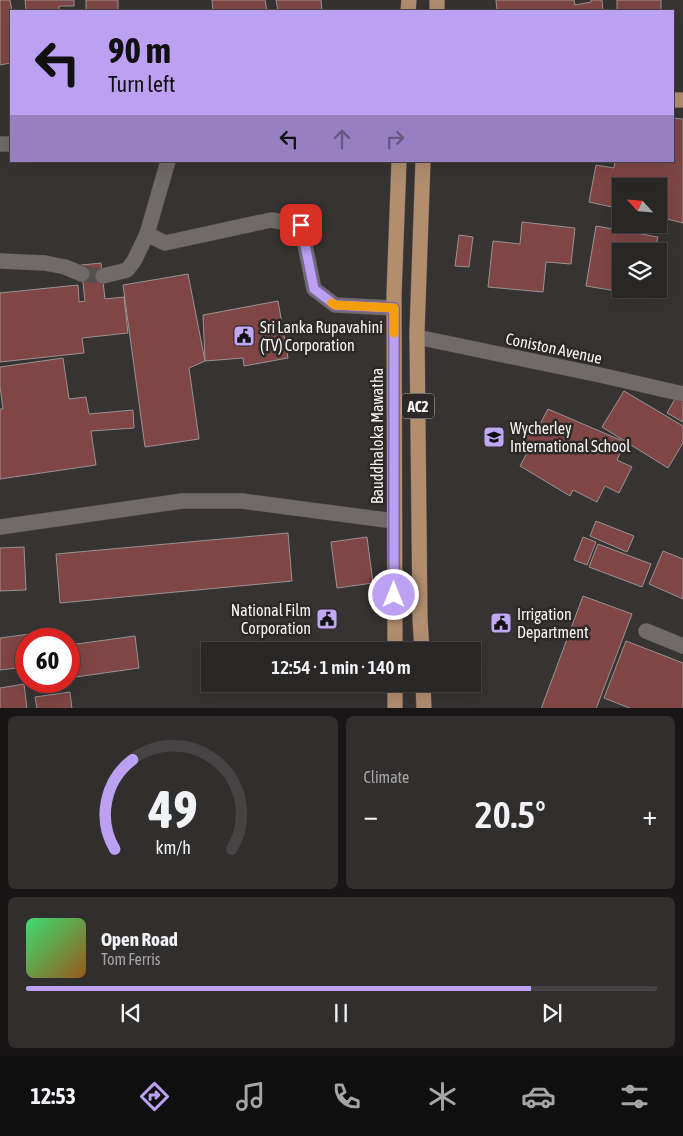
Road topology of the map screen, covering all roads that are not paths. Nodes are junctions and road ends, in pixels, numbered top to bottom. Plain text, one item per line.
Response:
1 (168, 162) edge
2 (400, 162) edge
3 (423, 162) edge
4 (147, 234) junction
5 (0, 261) edge
6 (82, 274) tunnel mouth
7 (103, 276) tunnel mouth
8 (394, 308) junction
9 (417, 337) junction
10 (683, 394) edge
11 (394, 521) junction
12 (0, 526) edge
13 (646, 631) dead end
14 (395, 642) edge
15 (421, 642) edge
16 (683, 646) edge
17 (395, 692) edge
18 (423, 692) edge
19 (395, 708) edge
20 (424, 708) edge

1 - 4 street
2 - 8 main road, Bauddhaloka Mawatha / AC2
3 - 9 main road, AC2
4 - 7 street
4 - 8 street
5 - 6 street
8 - 11 main road, Bauddhaloka Mawatha / AC2
9 - 10 street, Coniston Avenue
9 - 15 main road, AC2
11 - 12 street
11 - 14 main road, Bauddhaloka Mawatha / AC2
13 - 16 street
17 - 19 main road
18 - 20 main road

